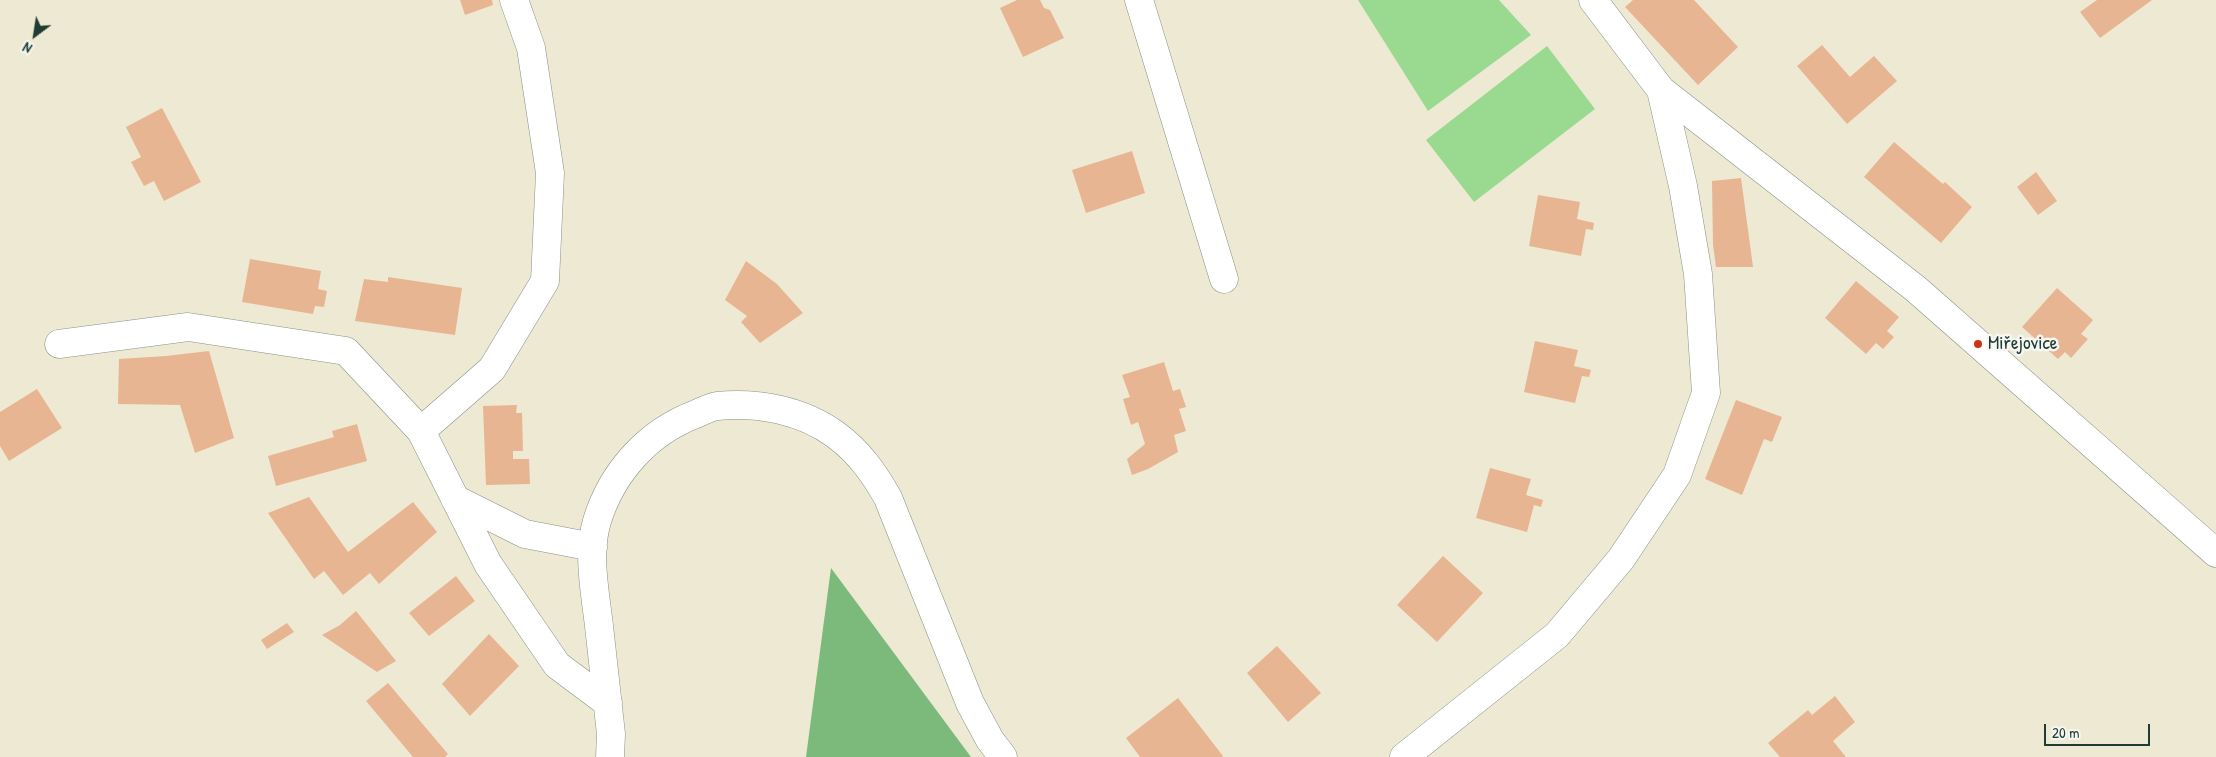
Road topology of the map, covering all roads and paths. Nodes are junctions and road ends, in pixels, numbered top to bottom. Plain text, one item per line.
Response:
1 (514, 0) edge
2 (1139, 0) edge
3 (1592, 0) edge
4 (1661, 90) junction
5 (1224, 279) dead end
6 (59, 344) dead end
7 (421, 431) junction
8 (455, 499) junction
9 (593, 547) junction
10 (2216, 553) edge
11 (608, 703) junction
12 (610, 757) edge
13 (1003, 757) edge
14 (1404, 757) edge

1 - 7 street
2 - 5 street
3 - 4 street
4 - 10 street
4 - 14 street
6 - 7 street
7 - 8 street
8 - 9 street
8 - 11 street
9 - 11 street
9 - 13 street
11 - 12 street

